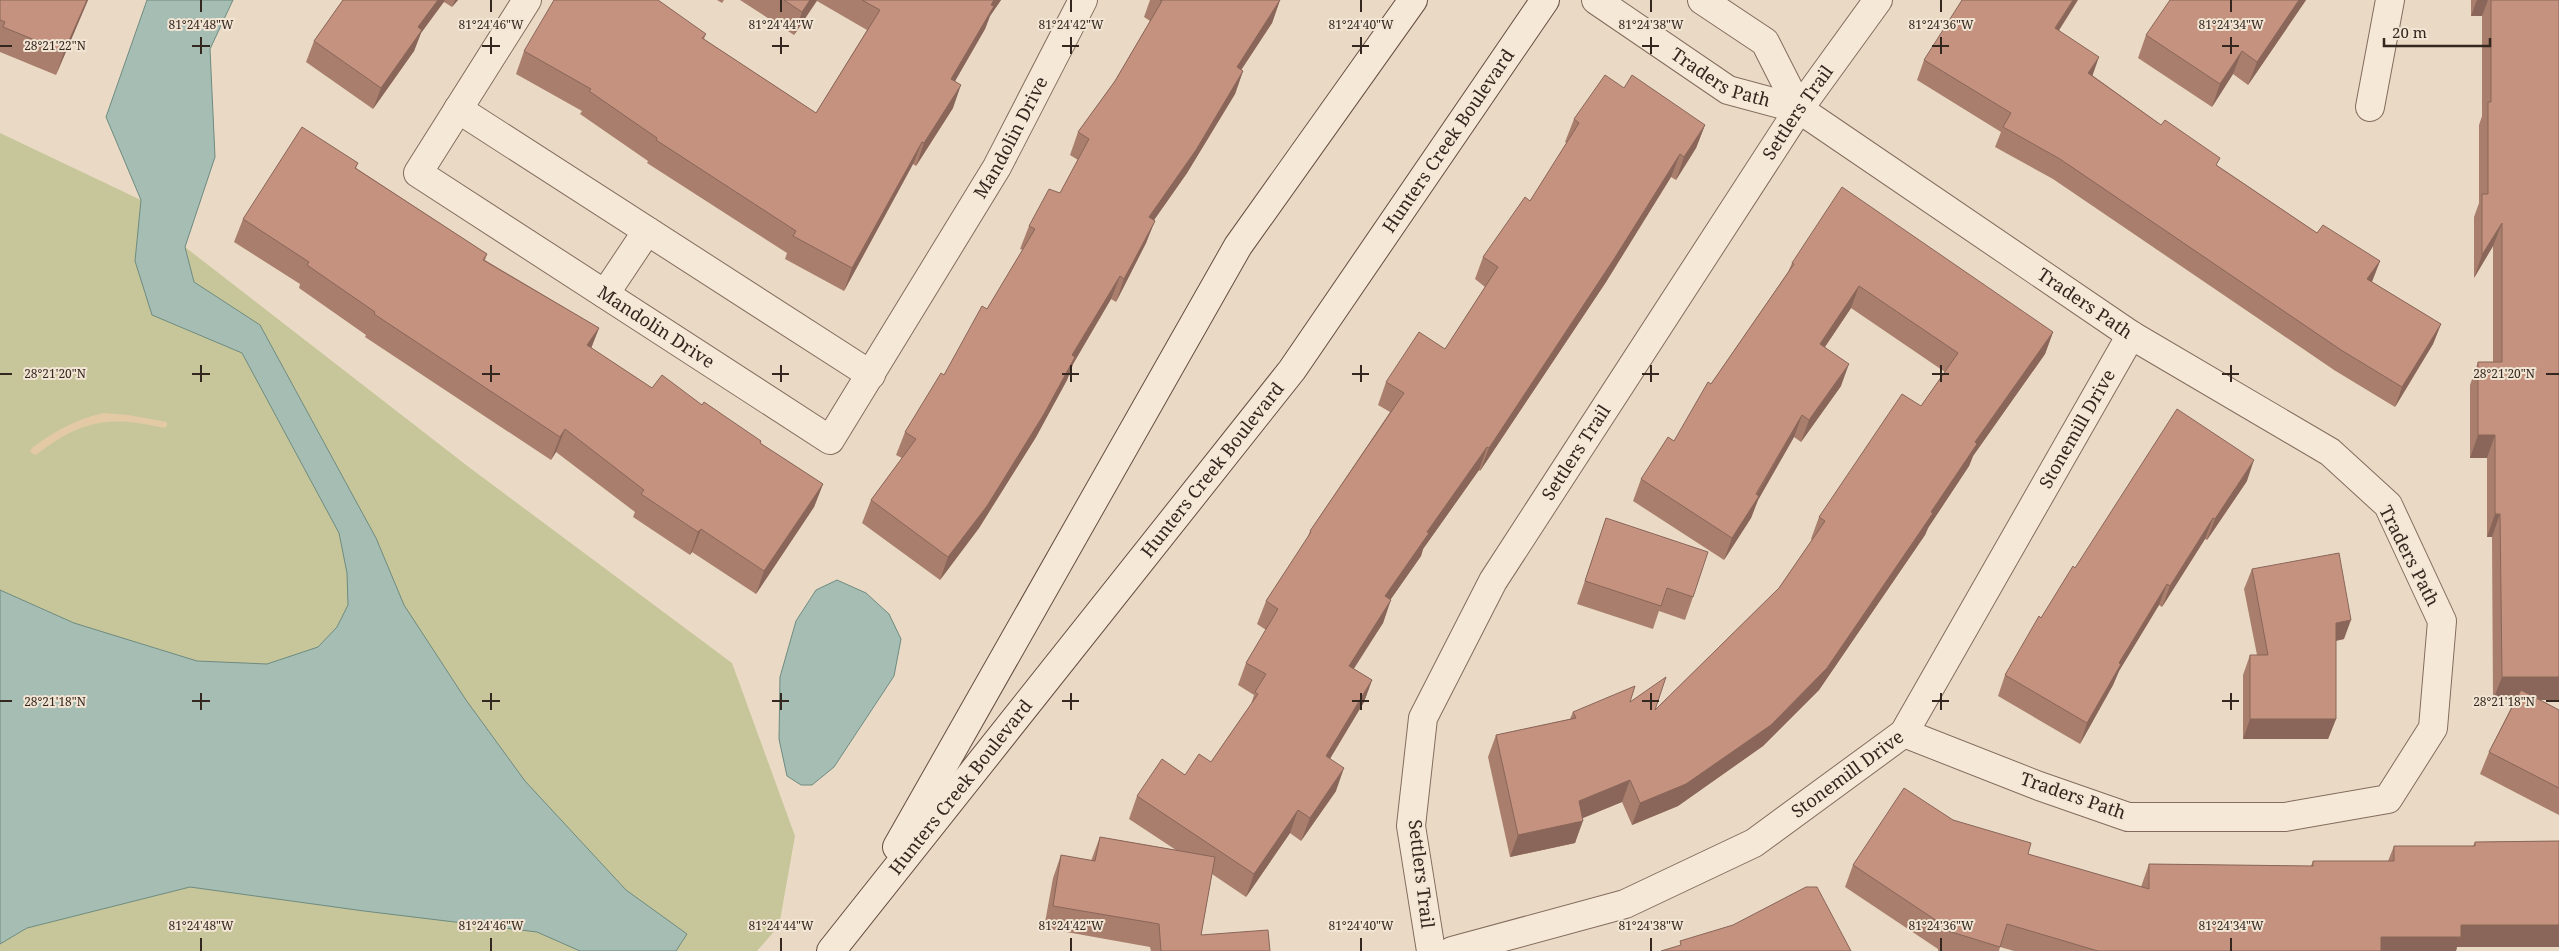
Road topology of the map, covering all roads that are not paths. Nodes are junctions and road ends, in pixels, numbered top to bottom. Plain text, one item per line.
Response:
1 (527, 0) edge
2 (1083, 0) edge
3 (1413, 0) edge
4 (1545, 0) edge
5 (1596, 0) edge
6 (1702, 0) edge
7 (1878, 0) edge
8 (2390, 0) edge
9 (2370, 106) dead end
10 (458, 109) junction
11 (1799, 109) junction
12 (647, 231) junction
13 (605, 294) junction
14 (2131, 335) junction
15 (871, 375) junction
16 (1904, 733) junction
17 (854, 923) junction
18 (831, 951) edge
19 (1431, 951) edge
20 (1452, 951) edge

1 - 10 street
2 - 15 street, Mandolin Drive
3 - 17 street, Hunters Creek Boulevard
4 - 17 street, Hunters Creek Boulevard
5 - 11 street, Traders Path
6 - 11 street, Traders Path
7 - 11 street, Settlers Trail
8 - 9 street
10 - 12 street
10 - 13 street, Mandolin Drive
11 - 14 street, Traders Path
11 - 19 street, Settlers Trail
12 - 13 street
12 - 15 street
13 - 15 street, Mandolin Drive
14 - 16 street, Stonemill Drive
14 - 16 street, Traders Path
16 - 20 street, Stonemill Drive
17 - 18 street, Hunters Creek Boulevard

